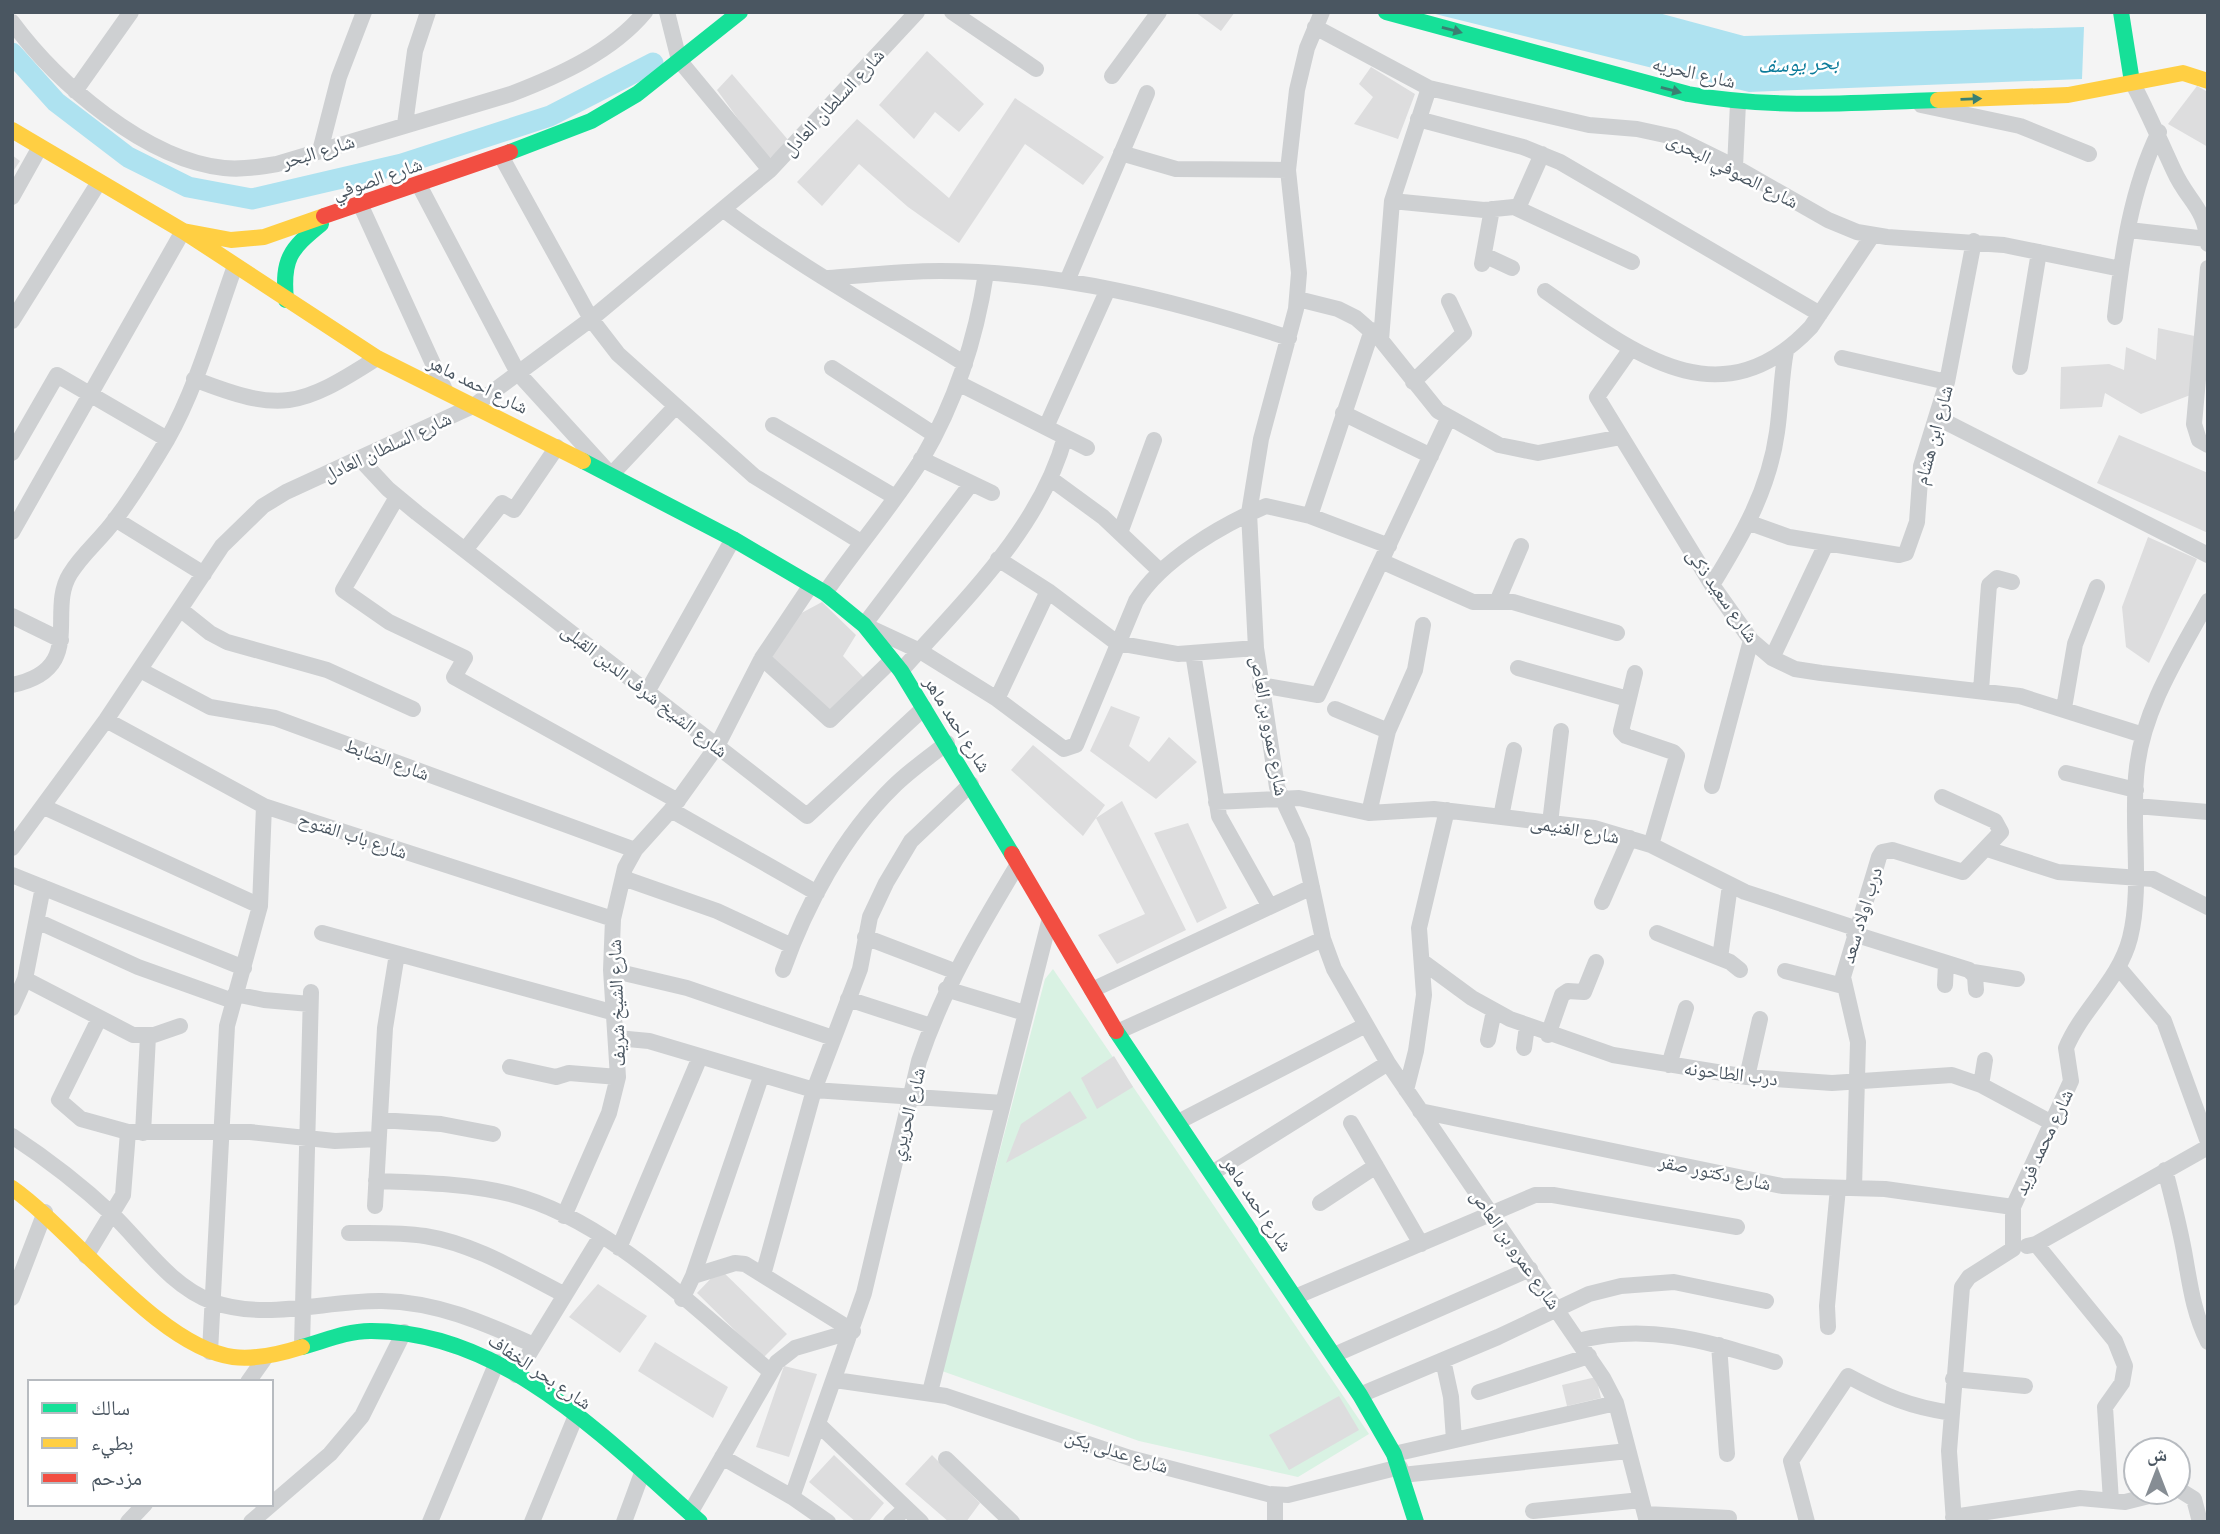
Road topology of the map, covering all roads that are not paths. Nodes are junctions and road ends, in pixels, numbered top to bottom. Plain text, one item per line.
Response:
1 (131, 12) edge
2 (364, 12) edge
3 (428, 12) edge
4 (645, 12) edge
5 (667, 12) edge
6 (740, 12) edge
7 (917, 12) edge
8 (953, 12) edge
9 (1159, 12) edge
10 (1386, 12) edge
11 (2121, 12) edge
12 (1319, 20) edge
13 (12, 22) edge
14 (679, 60) junction
15 (1036, 69) dead end
16 (1112, 76) dead end
17 (2208, 81) edge
18 (2132, 82) junction
19 (1429, 88) junction
20 (75, 91) junction
21 (1147, 93) dead end
22 (1905, 101) junction
23 (1738, 103) junction
24 (1418, 119) junction
25 (405, 124) junction
26 (12, 130) edge
27 (2159, 132) junction
28 (40, 147) junction
29 (320, 151) junction
30 (1121, 153) junction
31 (1542, 154) junction
32 (2089, 154) dead end
33 (501, 156) junction
34 (1735, 167) junction
35 (770, 170) junction
36 (1288, 170) junction
37 (99, 182) junction
38 (419, 185) junction
39 (12, 197) edge
40 (1392, 201) junction
41 (361, 206) junction
42 (1518, 208) junction
43 (1492, 209) junction
44 (724, 210) junction
45 (331, 216) junction
46 (2129, 230) junction
47 (183, 231) junction
48 (1872, 236) junction
49 (1974, 241) junction
50 (2208, 241) edge
51 (2039, 252) junction
52 (1632, 262) dead end
53 (235, 266) junction
54 (1512, 268) dead end
55 (2208, 268) edge
56 (2121, 269) junction
57 (986, 273) junction
58 (829, 278) junction
59 (1067, 281) junction
60 (1108, 289) junction
61 (1545, 291) dead end
62 (1298, 299) junction
63 (286, 300) junction
64 (1449, 301) dead end
65 (1820, 314) junction
66 (2115, 317) dead end
67 (591, 319) junction
68 (12, 321) edge
69 (1377, 335) junction
70 (1289, 338) junction
71 (1630, 350) junction
72 (1786, 351) junction
73 (377, 358) junction
74 (1842, 358) dead end
75 (965, 364) junction
76 (2020, 367) dead end
77 (832, 368) dead end
78 (518, 373) junction
79 (194, 379) junction
80 (1413, 382) junction
81 (1947, 382) junction
82 (958, 383) junction
83 (445, 390) junction
84 (91, 394) junction
85 (475, 405) junction
86 (676, 407) junction
87 (1343, 413) junction
88 (1938, 418) junction
89 (1448, 419) junction
90 (773, 425) dead end
91 (1046, 427) junction
92 (934, 435) junction
93 (1065, 437) junction
94 (1621, 437) junction
95 (167, 439) junction
96 (1154, 440) dead end
97 (2208, 444) edge
98 (557, 447) junction
99 (1087, 448) dead end
100 (12, 453) edge
101 (1431, 456) junction
102 (921, 459) junction
103 (362, 460) junction
104 (611, 475) junction
105 (1051, 479) junction
106 (971, 484) junction
107 (992, 493) dead end
108 (397, 497) junction
109 (895, 497) junction
110 (1249, 513) junction
111 (1310, 516) junction
112 (115, 519) junction
113 (1750, 523) junction
114 (12, 532) edge
115 (1120, 533) junction
116 (733, 539) junction
117 (861, 542) junction
118 (1826, 544) junction
119 (1389, 546) junction
120 (1521, 546) dead end
121 (465, 550) junction
122 (2208, 555) edge
123 (998, 559) junction
124 (1381, 561) junction
125 (1160, 571) junction
126 (204, 574) junction
127 (2012, 582) dead end
128 (1713, 585) junction
129 (2097, 587) dead end
130 (818, 589) junction
131 (1048, 591) junction
132 (2208, 601) edge
133 (1497, 602) junction
134 (180, 609) junction
135 (12, 616) edge
136 (864, 625) junction
137 (1423, 625) dead end
138 (1617, 634) dead end
139 (61, 640) junction
140 (1751, 640) junction
141 (1117, 643) junction
142 (1256, 648) junction
143 (920, 650) junction
144 (1193, 653) junction
145 (762, 658) junction
146 (1772, 658) junction
147 (897, 666) junction
148 (1518, 668) dead end
149 (140, 670) junction
150 (1635, 673) dead end
151 (12, 685) edge
152 (1260, 685) junction
153 (1982, 690) junction
154 (647, 692) junction
155 (997, 699) junction
156 (1628, 699) junction
157 (924, 708) junction
158 (2064, 708) junction
159 (413, 709) dead end
160 (1335, 709) dead end
161 (106, 720) junction
162 (1388, 731) junction
163 (1561, 732) dead end
164 (2143, 735) junction
165 (947, 743) junction
166 (717, 746) junction
167 (1514, 750) dead end
168 (2066, 773) dead end
169 (971, 784) junction
170 (1712, 786) dead end
171 (1942, 797) dead end
172 (1280, 798) junction
173 (2136, 798) junction
174 (1216, 802) junction
175 (264, 806) junction
176 (675, 806) junction
177 (44, 807) junction
178 (1447, 810) junction
179 (2208, 812) edge
180 (1369, 813) junction
181 (1501, 817) junction
182 (1550, 823) junction
183 (1630, 838) junction
184 (1651, 845) junction
185 (12, 848) edge
186 (1987, 849) junction
187 (635, 850) junction
188 (1018, 864) junction
189 (12, 875) edge
190 (2134, 876) junction
191 (622, 878) junction
192 (1730, 885) junction
193 (43, 887) junction
194 (1312, 887) junction
195 (817, 893) junction
196 (1602, 902) dead end
197 (1269, 905) junction
198 (260, 906) junction
199 (2208, 906) edge
200 (1050, 918) junction
201 (613, 919) junction
202 (37, 921) junction
203 (1855, 931) junction
204 (322, 933) dead end
205 (1657, 933) dead end
206 (864, 937) junction
207 (1323, 939) junction
208 (792, 946) junction
209 (397, 954) junction
210 (1720, 958) junction
211 (1423, 962) junction
212 (1597, 962) dead end
213 (1946, 963) junction
214 (2118, 967) junction
215 (244, 968) junction
216 (611, 970) junction
217 (783, 970) dead end
218 (1740, 970) dead end
219 (954, 971) junction
220 (1785, 971) dead end
221 (1973, 972) junction
222 (25, 979) junction
223 (2017, 979) dead end
224 (1945, 985) dead end
225 (1843, 986) junction
226 (946, 989) junction
227 (1092, 990) junction
228 (1976, 990) dead end
229 (234, 997) junction
230 (848, 999) junction
231 (12, 1008) edge
232 (1686, 1008) dead end
233 (1494, 1011) junction
234 (615, 1013) junction
235 (1025, 1013) junction
236 (99, 1019) junction
237 (1760, 1019) dead end
238 (1366, 1025) junction
239 (180, 1026) dead end
240 (931, 1026) junction
241 (1527, 1026) junction
242 (1117, 1032) junction
243 (1548, 1035) junction
244 (148, 1036) junction
245 (617, 1038) junction
246 (833, 1038) junction
247 (1488, 1040) dead end
248 (1524, 1048) dead end
249 (700, 1057) junction
250 (1985, 1060) dead end
251 (1388, 1063) junction
252 (1669, 1065) junction
253 (510, 1067) dead end
254 (618, 1077) junction
255 (761, 1077) junction
256 (1747, 1077) junction
257 (1857, 1083) junction
258 (1982, 1085) junction
259 (814, 1090) junction
260 (1406, 1090) junction
261 (911, 1097) junction
262 (1003, 1103) junction
263 (1420, 1111) junction
264 (380, 1119) junction
265 (1178, 1122) junction
266 (1351, 1123) dead end
267 (2052, 1123) junction
268 (136, 1132) junction
269 (221, 1132) junction
270 (493, 1134) dead end
271 (12, 1136) edge
272 (307, 1139) junction
273 (379, 1139) junction
274 (2208, 1142) edge
275 (2208, 1147) edge
276 (1376, 1166) junction
277 (2165, 1170) junction
278 (1212, 1173) junction
279 (376, 1181) junction
280 (12, 1188) edge
281 (1846, 1188) junction
282 (1320, 1203) dead end
283 (375, 1206) dead end
284 (2012, 1208) junction
285 (45, 1212) junction
286 (1492, 1214) junction
287 (112, 1215) junction
288 (564, 1216) junction
289 (1737, 1227) dead end
290 (349, 1233) dead end
291 (601, 1236) junction
292 (1421, 1244) junction
293 (2036, 1244) junction
294 (2014, 1247) junction
295 (619, 1248) junction
296 (86, 1256) junction
297 (1530, 1269) junction
298 (763, 1275) junction
299 (693, 1276) junction
300 (565, 1295) junction
301 (1295, 1297) junction
302 (12, 1298) edge
303 (682, 1299) junction
304 (1766, 1301) dead end
305 (213, 1302) junction
306 (303, 1307) junction
307 (1557, 1309) junction
308 (1828, 1327) dead end
309 (853, 1331) junction
310 (404, 1332) junction
311 (1578, 1340) junction
312 (2208, 1342) edge
313 (534, 1345) junction
314 (1719, 1345) junction
315 (302, 1346) junction
316 (210, 1352) junction
317 (1334, 1355) junction
318 (1589, 1356) junction
319 (265, 1357) junction
320 (1443, 1360) junction
321 (497, 1362) junction
322 (1775, 1362) dead end
323 (770, 1371) junction
324 (516, 1375) junction
325 (1953, 1379) junction
326 (249, 1380) edge
327 (835, 1380) junction
328 (2025, 1386) dead end
329 (930, 1392) junction
330 (1479, 1392) dead end
331 (1360, 1395) junction
332 (1616, 1403) junction
333 (1952, 1413) junction
334 (575, 1418) junction
335 (819, 1425) junction
336 (1454, 1440) junction
337 (1628, 1451) junction
338 (1727, 1454) dead end
339 (722, 1457) junction
340 (946, 1459) dead end
341 (1399, 1465) junction
342 (642, 1473) junction
343 (1275, 1495) junction
344 (792, 1497) junction
345 (2192, 1498) edge
346 (2111, 1501) junction
347 (2122, 1501) edge
348 (273, 1503) edge
349 (143, 1506) edge
350 (270, 1506) edge
351 (906, 1508) junction
352 (1533, 1511) dead end
353 (1645, 1512) edge
354 (695, 1518) edge
355 (1730, 1518) dead end
356 (1954, 1520) edge
357 (128, 1522) edge
358 (251, 1522) edge
359 (430, 1522) edge
360 (532, 1522) edge
361 (624, 1522) edge
362 (828, 1522) edge
363 (891, 1522) edge
364 (921, 1522) edge
365 (1012, 1522) edge
366 (1275, 1522) edge
367 (1416, 1522) edge
368 (1807, 1522) edge
369 (2200, 1522) edge

1 - 20 street
2 - 29 street
3 - 25 street
4 - 25 street, شارع البحر
5 - 14 street
6 - 14 street, شارع الصوفي
7 - 35 street, شارع السلطان العادل
8 - 15 street
9 - 16 street
10 -> 23 street, شارع الحريه
11 - 18 street
12 - 19 street, شارع الصوفي البحرى
12 - 36 street, شارع عمرو بن العاص
13 - 20 street, شارع البحر
14 - 33 street, شارع الصوفي
14 - 35 street
17 - 18 street, شارع الحريه
22 -> 18 street, شارع الحريه
18 - 27 street
19 - 24 street
19 - 34 street, شارع الصوفي البحرى
20 - 29 street, شارع البحر
21 - 30 street
22 - 23 street, شارع الحريه
22 - 32 street
23 - 34 street
24 - 31 street
24 - 40 street
25 - 29 street, شارع البحر
26 - 28 street, شارع الصوفي
27 - 46 street
27 - 50 street
28 - 37 street, شارع الصوفي
28 - 39 street
30 - 36 street
30 - 59 street
31 - 42 street
31 - 65 street
33 - 38 street, شارع الصوفي
33 - 67 street
34 - 48 street, شارع الصوفي البحرى
35 - 44 street, شارع السلطان العادل
36 - 62 street, شارع عمرو بن العاص
37 - 47 street, شارع الصوفي
37 - 68 street
38 - 41 street, شارع الصوفي
38 - 78 street
40 - 43 street
40 - 69 street
41 - 45 street, شارع الصوفي
41 - 83 street
42 - 43 street
42 - 52 street
43 - 54 street
44 - 58 street
44 - 67 street, شارع السلطان العادل
45 - 47 street, شارع الصوفي
45 - 63 street
46 - 50 street
46 - 56 street
47 - 53 street, شارع احمد ماهر
47 - 84 street
48 - 49 street, شارع الصوفي البحرى
48 - 65 street
49 - 51 street, شارع الصوفي البحرى
49 - 81 street, شارع ابن هشام
51 - 56 street, شارع الصوفي البحرى
51 - 76 street
53 - 63 street, شارع احمد ماهر
53 - 79 street
55 - 97 street
56 - 66 street
57 - 58 street
57 - 59 street
57 - 75 street, شارع الشيخ شريف
58 - 75 street
59 - 60 street
60 - 70 street
60 - 91 street
61 - 71 street
62 - 69 street
62 - 70 street, شارع عمرو بن العاص
63 - 73 street, شارع احمد ماهر
64 - 80 street
65 - 72 street
67 - 78 street, شارع السلطان العادل
67 - 86 street
69 - 80 street
69 - 87 street
70 - 110 street, شارع عمرو بن العاص
71 - 72 street
71 - 94 street, شارع سعيد ذكى
72 - 113 street
73 - 79 street
73 - 83 street, شارع احمد ماهر
74 - 81 street
75 - 82 street, شارع الشيخ شريف
77 - 92 street
78 - 85 street, شارع السلطان العادل
78 - 104 street
79 - 95 street
80 - 89 street
81 - 88 street, شارع ابن هشام
82 - 91 street
82 - 92 street, شارع الشيخ شريف
83 - 85 street, شارع احمد ماهر
84 - 95 street
84 - 100 street
84 - 114 street
85 - 98 street, شارع احمد ماهر
85 - 103 street, شارع السلطان العادل
86 - 104 street
86 - 117 street
87 - 101 street
87 - 111 street
88 - 118 street, شارع ابن هشام
88 - 122 street
89 - 94 street
89 - 101 street
90 - 109 street
91 - 93 street
92 - 102 street, شارع الشيخ شريف
93 - 99 street
93 - 105 street
94 - 128 street, شارع سعيد ذكى
95 - 112 street
96 - 115 street
98 - 104 street, شارع احمد ماهر
98 - 121 street
101 - 119 street
102 - 106 street
102 - 109 street, شارع الشيخ شريف
103 - 108 street, شارع الشيخ شرف الدين القبلى
103 - 126 street, شارع السلطان العادل
104 - 116 street, شارع احمد ماهر
105 - 115 street
105 - 123 street
106 - 107 street
106 - 136 street
108 - 121 street, شارع الشيخ شرف الدين القبلى
108 - 176 street
109 - 117 street, شارع الشيخ شريف
110 - 111 street
110 - 125 street
110 - 142 street, شارع عمرو بن العاص
111 - 119 street
112 - 126 street
112 - 139 street
113 - 118 street, شارع ابن هشام
113 - 128 street
115 - 125 street
116 - 130 street, شارع احمد ماهر
116 - 154 street
117 - 130 street, شارع الشيخ شريف
118 - 146 street
119 - 124 street
120 - 133 street
121 - 154 street, شارع الشيخ شرف الدين القبلى
123 - 131 street
123 - 143 street
124 - 133 street
124 - 152 street
125 - 141 street
126 - 134 street, شارع السلطان العادل
127 - 153 street
128 - 140 street, شارع سعيد ذكى
129 - 158 street
130 - 136 street, شارع احمد ماهر
130 - 145 street, شارع الشيخ شريف
131 - 141 street
131 - 155 street
132 - 164 street, شارع محمد فريد
133 - 138 street
134 - 149 street, شارع السلطان العادل
134 - 159 street
135 - 139 street
136 - 143 street
136 - 147 street, شارع احمد ماهر
137 - 162 street
139 - 151 street
140 - 146 street, شارع سعيد ذكى
140 - 170 street
141 - 144 street
141 - 155 street
142 - 144 street
142 - 152 street, شارع عمرو بن العاص
143 - 147 street
143 - 155 street
144 - 174 street
145 - 147 street
145 - 166 street, شارع الشيخ شريف
146 - 153 street, شارع سعيد ذكى
147 - 157 street, شارع احمد ماهر
148 - 156 street
149 - 161 street, شارع السلطان العادل
149 - 187 street, شارع الضابط
150 - 156 street
152 - 172 street, شارع عمرو بن العاص
153 - 158 street, شارع سعيد ذكى
154 - 166 street, شارع الشيخ شرف الدين القبلى
156 - 184 street
157 - 165 street, شارع احمد ماهر
157 - 166 street, شارع الشيخ شرف الدين القبلى
158 - 164 street, شارع سعيد ذكى
160 - 162 street
161 - 175 street, شارع باب الفتوح
161 - 177 street, شارع السلطان العادل
162 - 180 street
163 - 182 street
164 - 173 street, شارع محمد فريد
165 - 169 street, شارع احمد ماهر
165 - 195 street
166 - 176 street, شارع الشيخ شريف
167 - 181 street
168 - 173 street
169 - 188 street, شارع احمد ماهر
169 - 206 street
171 - 186 street
172 - 174 street, شارع الغنيمى
172 - 180 street, شارع الغنيمى
172 - 194 street, شارع عمرو بن العاص
173 - 179 street
173 - 190 street, شارع محمد فريد
174 - 197 street
175 - 198 street
175 - 201 street, شارع باب الفتوح
176 - 187 street, شارع الشيخ شريف
176 - 195 street
177 - 185 street, شارع السلطان العادل
177 - 198 street
178 - 180 street, شارع الغنيمى
178 - 181 street, شارع الغنيمى
178 - 211 street
181 - 182 street, شارع الغنيمى
182 - 183 street, شارع الغنيمى
183 - 184 street, شارع الغنيمى
183 - 196 street
184 - 192 street, شارع الغنيمى
186 - 190 street
186 - 203 street, درب اولاد سعد
187 - 191 street, شارع الشيخ شريف
188 - 200 street, شارع احمد ماهر
188 - 219 street, شارع الحريري
189 - 193 street
190 - 199 street
190 - 214 street, شارع محمد فريد
191 - 201 street, شارع الشيخ شريف
191 - 208 street
192 - 203 street, شارع الغنيمى
192 - 210 street
193 - 202 street
193 - 215 street
194 - 197 street
194 - 207 street, شارع عمرو بن العاص
195 - 208 street
197 - 227 street
198 - 215 street
200 - 227 street, شارع احمد ماهر
200 - 235 street
201 - 216 street, شارع الشيخ شريف
202 - 222 street
202 - 229 street
203 - 213 street, شارع الغنيمى
203 - 225 street, درب اولاد سعد
204 - 209 street
205 - 210 street
206 - 219 street
206 - 230 street
207 - 238 street, شارع عمرو بن العاص
207 - 242 street
208 - 217 street
209 - 234 street
209 - 264 street
210 - 218 street
211 - 233 street, درب الطاحونه
211 - 260 street
212 - 243 street
213 - 221 street, شارع الغنيمى
213 - 224 street
214 - 267 street, شارع محمد فريد
214 - 274 street
215 - 229 street
216 - 234 street, شارع الشيخ شريف
216 - 246 street
219 - 226 street, شارع الحريري
220 - 225 street
221 - 223 street, شارع الغنيمى
221 - 228 street
222 - 231 street
222 - 236 street
225 - 257 street, درب اولاد سعد
226 - 235 street
226 - 240 street, شارع الحريري
227 - 242 street, شارع احمد ماهر
229 - 269 street
229 - 272 street
230 - 240 street
230 - 246 street
232 - 252 street
233 - 241 street, درب الطاحونه
233 - 247 street
234 - 245 street, شارع الشيخ شريف
235 - 262 street
236 - 244 street
236 - 268 street
237 - 256 street
238 - 251 street, شارع عمرو بن العاص
238 - 265 street
239 - 244 street
240 - 261 street, شارع الحريري
241 - 243 street, درب الطاحونه
241 - 248 street
242 - 265 street, شارع احمد ماهر
243 - 252 street, درب الطاحونه
244 - 268 street
245 - 249 street
245 - 254 street, شارع الشيخ شريف
246 - 259 street
249 - 255 street
249 - 295 street
250 - 258 street
251 - 260 street, شارع عمرو بن العاص
251 - 278 street
252 - 256 street, درب الطاحونه
253 - 254 street
254 - 288 street, شارع الشيخ شريف
255 - 259 street
255 - 299 street
256 - 257 street, درب الطاحونه
257 - 258 street, درب الطاحونه
257 - 281 street, درب اولاد سعد
258 - 267 street, درب الطاحونه
259 - 261 street
259 - 298 street
260 - 263 street, شارع عمرو بن العاص
261 - 262 street
261 - 309 street, شارع الحريري
262 - 329 street
263 - 281 street, شارع دكتور صقر
263 - 286 street, شارع عمرو بن العاص
264 - 270 street
264 - 273 street
265 - 278 street, شارع احمد ماهر
266 - 276 street
267 - 284 street, شارع محمد فريد
268 - 269 street
268 - 287 street
269 - 272 street
269 - 305 street
271 - 287 street
272 - 273 street
272 - 306 street
273 - 279 street
275 - 277 street
276 - 282 street
276 - 292 street
277 - 293 street
277 - 312 street
278 - 301 street, شارع احمد ماهر
279 - 283 street
279 - 288 street
280 - 285 street, شارع بحر الخفاف
281 - 284 street, شارع دكتور صقر
281 - 308 street, درب اولاد سعد
284 - 294 street, شارع محمد فريد
285 - 296 street, شارع بحر الخفاف
285 - 302 street
286 - 289 street
286 - 292 street
286 - 297 street, شارع عمرو بن العاص
287 - 296 street
287 - 305 street
288 - 291 street
290 - 300 street
291 - 295 street
291 - 300 street
292 - 301 street
293 - 294 street
293 - 346 street
294 - 325 street
295 - 303 street
296 - 316 street, شارع بحر الخفاف
297 - 307 street, شارع عمرو بن العاص
297 - 317 street
298 - 299 street
298 - 309 street
299 - 303 street
300 - 313 street
301 - 317 street, شارع احمد ماهر
303 - 323 street
304 - 307 street
305 - 306 street
305 - 316 street
306 - 313 street
306 - 315 street
307 - 311 street, شارع عمرو بن العاص
307 - 320 street
309 - 323 street
309 - 327 street, شارع الحريري
310 - 315 street, شارع بحر الخفاف
310 - 321 street, شارع بحر الخفاف
310 - 348 street
311 - 314 street
311 - 318 street, شارع عمرو بن العاص
313 - 324 street
314 - 322 street
314 - 338 street
315 - 319 street, شارع بحر الخفاف
316 - 319 street, شارع بحر الخفاف
317 - 331 street, شارع احمد ماهر
318 - 330 street
318 - 332 street, شارع عمرو بن العاص
319 - 326 street
320 - 331 street
320 - 336 street
321 - 324 street, شارع بحر الخفاف
321 - 359 street
323 - 339 street
324 - 334 street, شارع بحر الخفاف
325 - 328 street
325 - 333 street
327 - 329 street, شارع عدلى يكن
327 - 335 street, شارع الحريري
329 - 343 street, شارع عدلى يكن
331 - 341 street, شارع احمد ماهر
332 - 336 street
332 - 337 street, شارع عمرو بن العاص
333 - 356 street
333 - 368 street
334 - 342 street, شارع بحر الخفاف
334 - 360 street
335 - 344 street, شارع الحريري
335 - 351 street
336 - 341 street
337 - 341 street
337 - 353 street, شارع عمرو بن العاص
339 - 344 street
339 - 354 street
340 - 365 street
341 - 343 street, شارع عدلى يكن
341 - 367 street, شارع احمد ماهر
342 - 354 street, شارع بحر الخفاف
342 - 361 street
343 - 366 street
344 - 362 street
345 - 369 street
346 - 347 street
346 - 356 street
349 - 357 street
350 - 358 street
351 - 363 street
351 - 364 street
352 - 353 street
353 - 355 street

